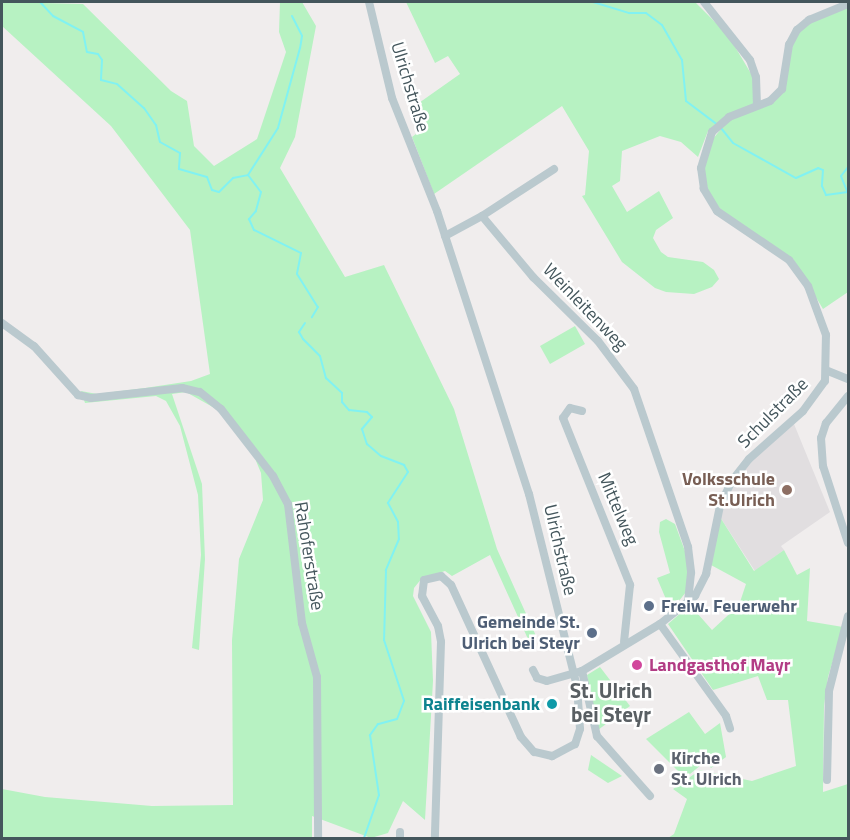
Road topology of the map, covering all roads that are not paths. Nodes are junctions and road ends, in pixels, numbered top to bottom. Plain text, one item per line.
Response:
1 (369, 2) edge
2 (704, 2) edge
3 (849, 4) edge
4 (757, 105) junction
5 (555, 169) dead end
6 (482, 216) junction
7 (445, 236) junction
8 (2, 322) edge
9 (828, 371) junction
10 (849, 379) edge
11 (849, 396) edge
12 (582, 411) dead end
13 (849, 543) edge
14 (688, 603) junction
15 (849, 616) edge
16 (660, 624) junction
17 (624, 642) junction
18 (534, 670) dead end
19 (579, 672) junction
20 (730, 728) dead end
21 (827, 780) dead end
22 (650, 796) dead end
23 (318, 838) edge
24 (435, 838) edge

1 - 7 street, Ulrichstraße
2 - 4 street
3 - 4 street, Schulstraße
4 - 9 street, Schulstraße
5 - 6 street
6 - 7 street
6 - 14 street, Weinleitenweg
7 - 19 street, Ulrichstraße
8 - 23 street, Rahoferstraße
9 - 10 street
9 - 14 street, Schulstraße
11 - 13 street
12 - 17 street, Mittelweg
14 - 16 street, Schulstraße
15 - 21 street
16 - 17 street, Schulstraße
16 - 20 street
17 - 19 street, Schulstraße
18 - 19 street
19 - 22 street
19 - 24 street, Ulrichstraße

